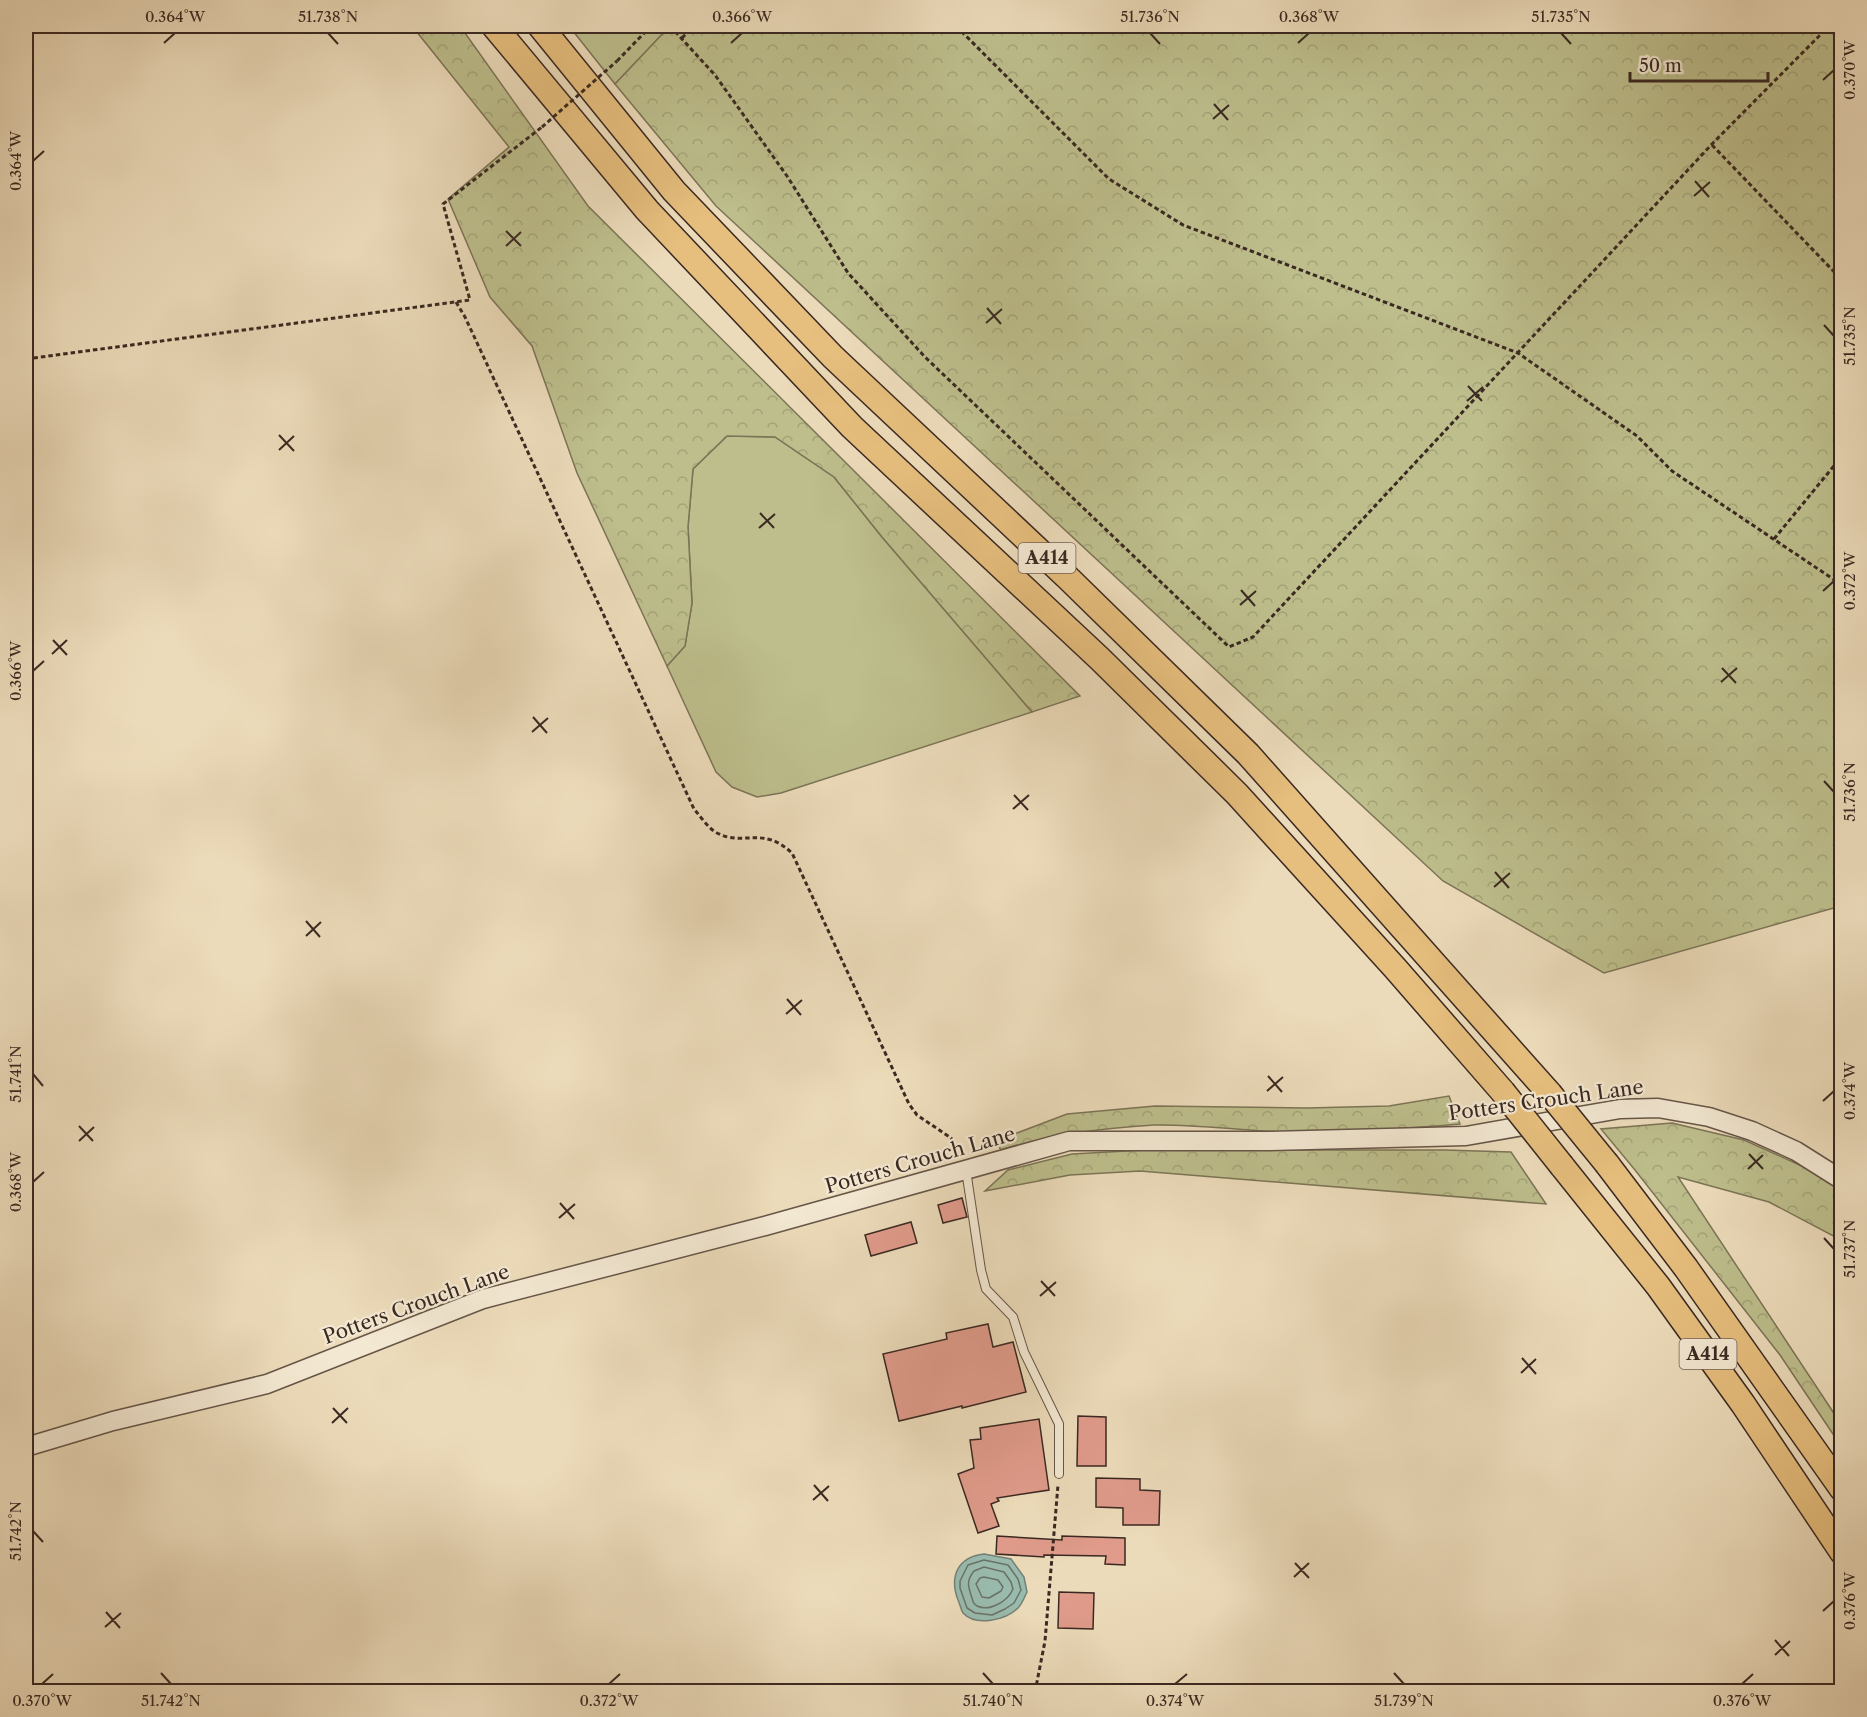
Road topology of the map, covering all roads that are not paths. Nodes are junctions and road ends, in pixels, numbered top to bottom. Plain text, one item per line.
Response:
1 (494, 26) edge
2 (540, 26) edge
3 (966, 1170) junction
4 (1842, 1180) edge
5 (26, 1447) edge
6 (1059, 1474) road end
7 (1842, 1489) edge
8 (1842, 1552) edge

1 - 8 highway, A414, bridge
2 - 7 highway, A414, bridge
3 - 4 street, Potters Crouch Lane
3 - 5 street, Potters Crouch Lane
3 - 6 lane

